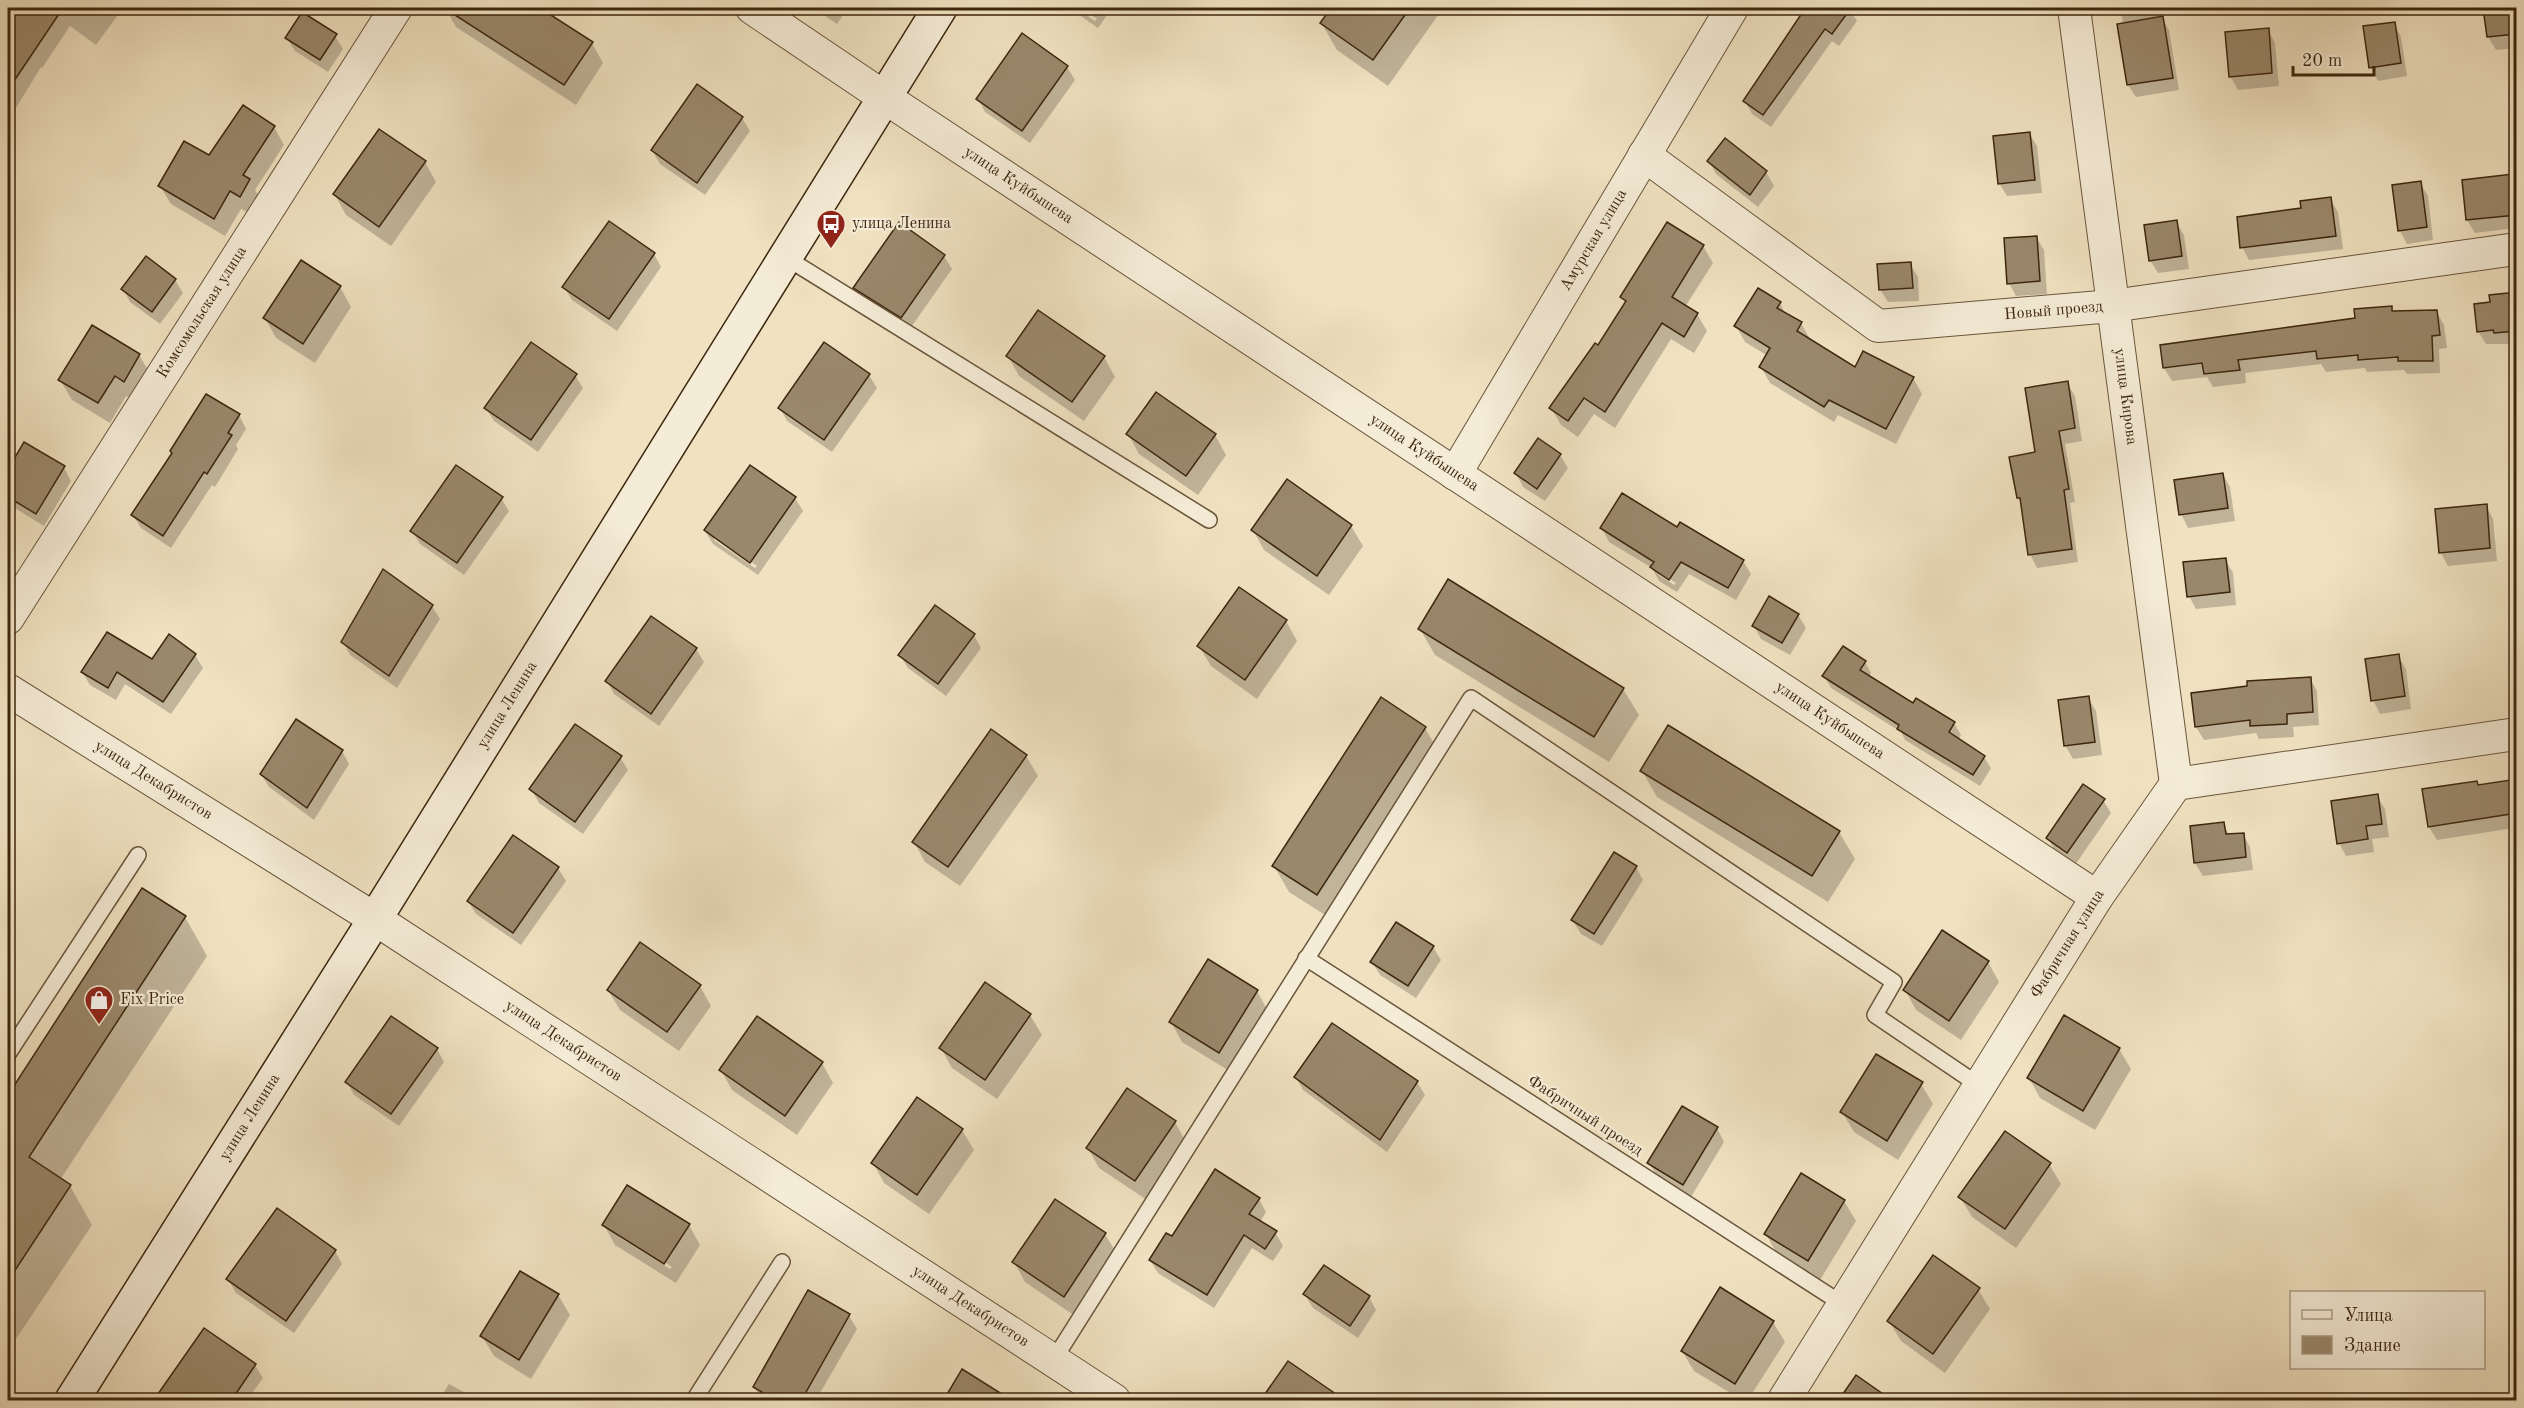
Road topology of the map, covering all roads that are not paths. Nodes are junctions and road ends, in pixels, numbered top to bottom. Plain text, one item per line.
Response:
1 (396, 8) edge
2 (752, 8) edge
3 (939, 8) edge
4 (1732, 8) edge
5 (2078, 8) edge
6 (884, 97) junction
7 (1644, 155) junction
8 (2517, 249) edge
9 (785, 257) junction
10 (2112, 306) junction
11 (1455, 474) junction
12 (1209, 520) dead end
13 (8, 618) edge
14 (8, 690) edge
15 (2517, 734) edge
16 (2176, 784) junction
17 (138, 855) dead end
18 (2097, 897) junction
19 (375, 919) junction
20 (1306, 958) junction
21 (8, 1054) edge
22 (1980, 1086) junction
23 (782, 1262) dead end
24 (1844, 1305) junction
25 (1053, 1361) junction
26 (72, 1401) edge
27 (694, 1401) edge
28 (1114, 1401) edge
29 (1784, 1401) edge

1 - 13 street, Комсомольская улица
2 - 6 street, улица Куйбышева
3 - 6 main road, улица Ленина
4 - 7 street, Амурская улица
5 - 10 street, улица Кирова
6 - 9 main road, улица Ленина
6 - 11 street, улица Куйбышева
7 - 10 street, Новый проезд
7 - 11 street, Амурская улица
8 - 10 street, Новый проезд
9 - 12 lane
9 - 19 main road, улица Ленина
10 - 16 street, улица Кирова
11 - 18 street, улица Куйбышева
14 - 19 street, улица Декабристов
15 - 16 street
16 - 18 street, Фабричная улица
17 - 21 lane
18 - 22 street, Фабричная улица
19 - 25 street, улица Декабристов
19 - 26 main road, улица Ленина
20 - 22 lane
20 - 24 lane, Фабричный проезд
20 - 25 lane
22 - 24 street, Фабричная улица
23 - 27 lane
24 - 29 street, Фабричная улица
25 - 28 street, улица Декабристов

